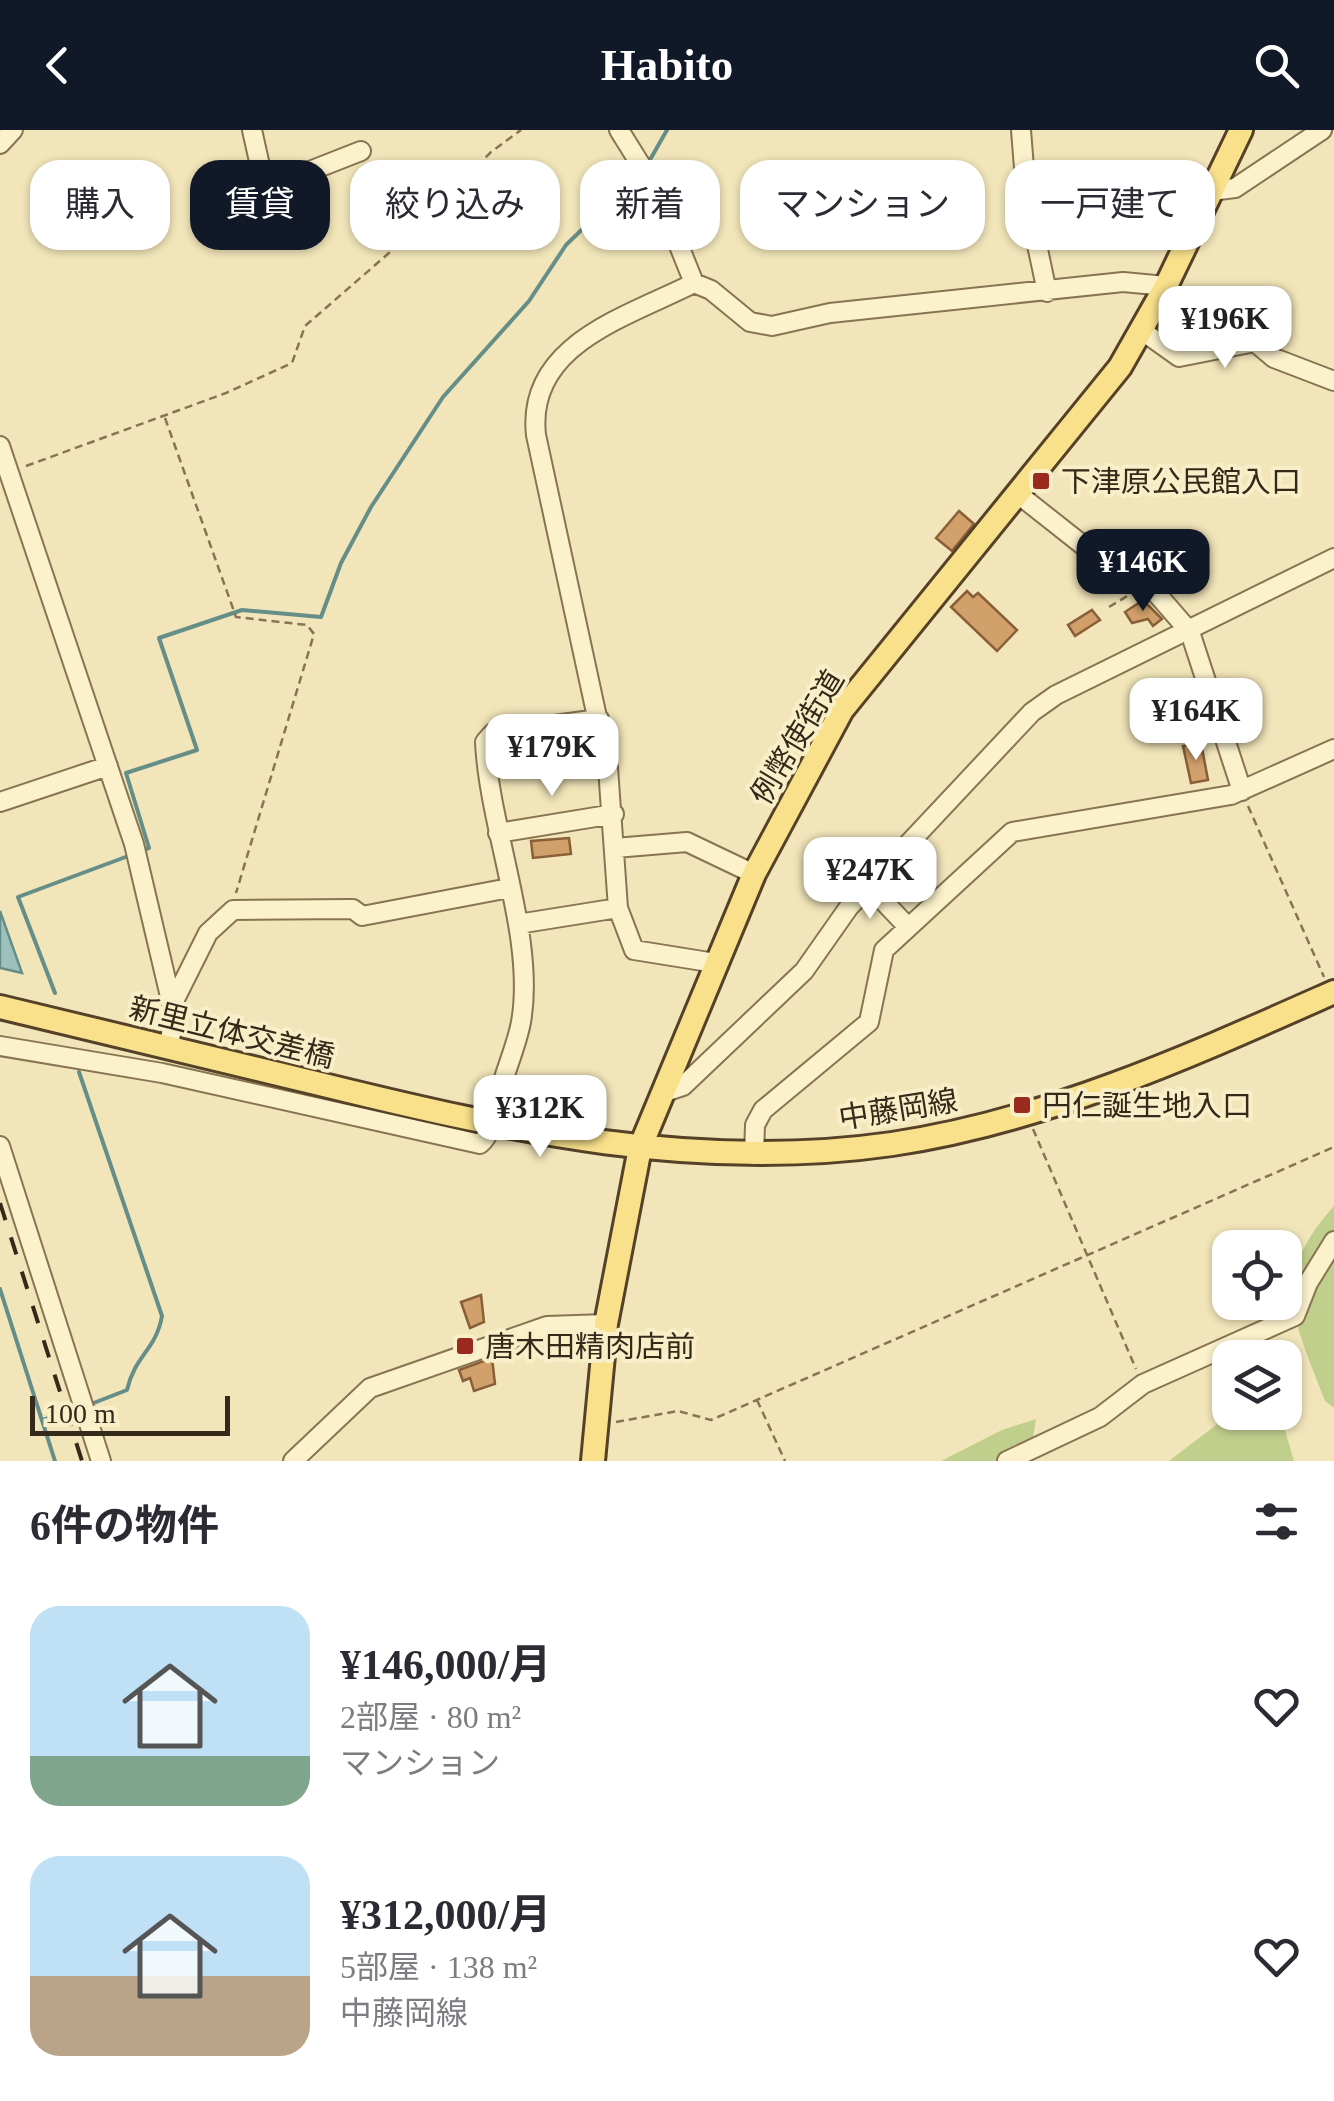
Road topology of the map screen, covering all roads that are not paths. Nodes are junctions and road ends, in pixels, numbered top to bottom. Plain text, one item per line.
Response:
1 (13, 130) edge
2 (252, 130) edge
3 (618, 130) edge
4 (1021, 130) edge
5 (1241, 130) edge
6 (1322, 130) edge
7 (0, 144) edge
8 (361, 151) dead end
9 (1215, 183) edge
10 (1215, 190) edge
11 (1183, 250) edge
12 (694, 284) junction
13 (1166, 286) junction
14 (1047, 292) junction
15 (1142, 330) junction
16 (1334, 381) edge
17 (0, 446) edge
18 (1018, 494) junction
19 (1334, 558) edge
20 (1190, 632) junction
21 (599, 719) junction
22 (1334, 750) edge
23 (108, 766) junction
24 (1242, 791) junction
25 (0, 802) edge
26 (614, 814) junction
27 (498, 833) junction
28 (616, 848) junction
29 (754, 874) junction
30 (868, 886) junction
31 (510, 888) junction
32 (618, 908) junction
33 (518, 924) junction
34 (906, 925) junction
35 (715, 963) junction
36 (1333, 994) edge
37 (172, 1005) junction
38 (0, 1007) edge
39 (171, 1036) dead end
40 (0, 1046) edge
41 (662, 1093) junction
42 (450, 1116) joint
43 (491, 1125) junction
44 (0, 1146) edge
45 (640, 1148) junction
46 (754, 1155) junction
47 (1334, 1242) edge
48 (606, 1324) junction
49 (100, 1461) edge
50 (293, 1461) edge
51 (593, 1461) edge
52 (1006, 1461) edge

1 - 7 street
2 - 8 street
3 - 12 street
4 - 14 street
5 - 9 main road, 例幣使街道
6 - 10 street
11 - 13 main road, 例幣使街道
12 - 14 street
12 - 21 street
13 - 14 street
13 - 15 main road, 例幣使街道
15 - 16 street
15 - 18 main road, 例幣使街道
17 - 23 street
18 - 20 street
18 - 29 main road, 例幣使街道
19 - 20 street
20 - 24 street
20 - 30 street
21 - 26 street
21 - 27 street
22 - 24 street
23 - 25 street
23 - 37 street
24 - 34 street
26 - 27 street
26 - 28 street
27 - 31 street
28 - 29 street
28 - 32 street
29 - 35 main road, 例幣使街道
30 - 34 street
30 - 41 street
31 - 33 street
31 - 37 street
32 - 33 street
32 - 35 street
33 - 43 street
34 - 46 street
35 - 41 main road, 例幣使街道
36 - 46 main road, 中藤岡線
37 - 39 street
38 - 42 main road, 新里立体交差橋
40 - 43 street
41 - 45 main road, 例幣使街道
42 - 43 main road, 中藤岡線
43 - 45 main road, 中藤岡線
44 - 49 street
45 - 46 main road, 中藤岡線
45 - 48 main road, 例幣使街道
47 - 52 street
48 - 50 street
48 - 51 main road, 例幣使街道

